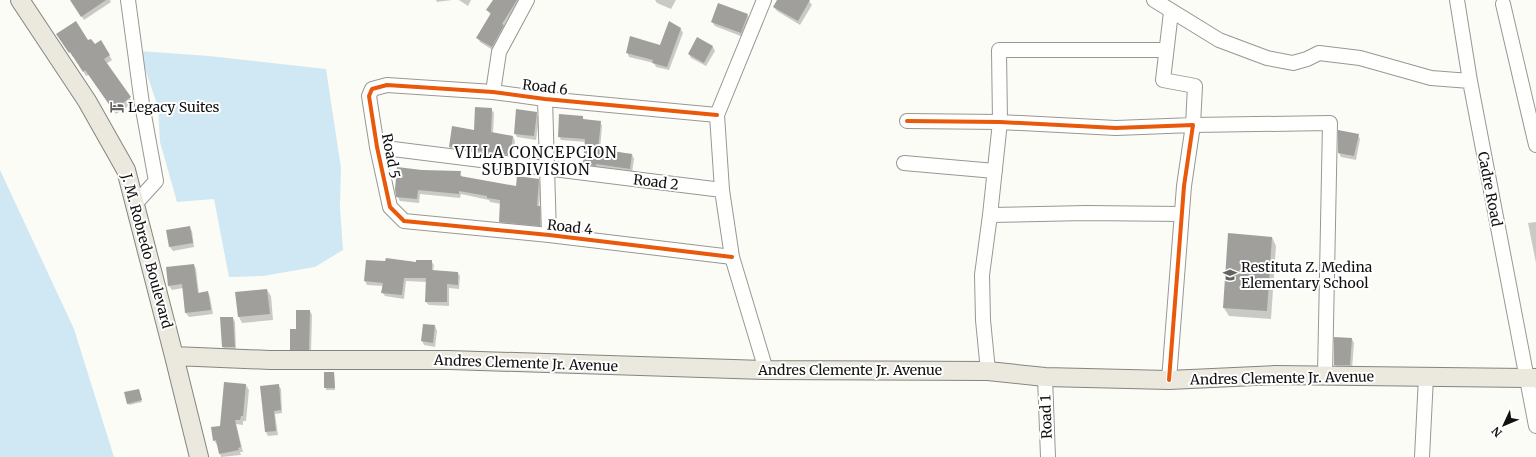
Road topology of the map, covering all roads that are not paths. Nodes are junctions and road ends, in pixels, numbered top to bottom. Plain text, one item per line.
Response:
1 (20, 0) edge
2 (128, 0) edge
3 (527, 0) edge
4 (764, 0) edge
5 (1154, 0) edge
6 (1457, 0) edge
7 (1503, 4) dead end
8 (1171, 12) junction
9 (1166, 50) junction
10 (1470, 81) junction
11 (372, 89) joint
12 (493, 92) junction
13 (545, 99) junction
14 (717, 115) junction
15 (907, 121) dead end
16 (1000, 122) junction
17 (1193, 125) junction
18 (1536, 146) edge
19 (377, 147) junction
20 (904, 163) dead end
21 (546, 169) junction
22 (995, 171) junction
23 (722, 190) junction
24 (135, 204) junction
25 (1182, 214) junction
26 (990, 215) junction
27 (404, 221) joint
28 (549, 235) junction
29 (732, 257) junction
30 (174, 356) junction
31 (766, 370) junction
32 (988, 371) junction
33 (1325, 375) junction
34 (1045, 377) junction
35 (1426, 377) junction
36 (1531, 378) edge
37 (1169, 380) junction
38 (1536, 426) edge
39 (198, 457) edge
40 (1048, 457) edge
41 (1422, 457) edge

1 - 24 main road, J. M. Robredo Boulevard
2 - 24 street
3 - 12 street
4 - 14 street
5 - 8 street
6 - 10 street, Cadre Road
7 - 18 street
8 - 9 street
8 - 10 street
9 - 16 street
9 - 17 street
10 - 36 street, Cadre Road
11 - 12 street, Road 6
11 - 19 street, Road 5
12 - 13 street, Road 6
13 - 14 street, Road 6
13 - 21 street
14 - 23 street
15 - 16 street
16 - 17 street
16 - 22 street
17 - 25 street
17 - 33 street
19 - 21 street, Road 2
19 - 27 street, Road 5
20 - 22 street
21 - 23 street, Road 2
21 - 28 street
22 - 26 street
23 - 29 street
24 - 30 main road, J. M. Robredo Boulevard
25 - 26 street
25 - 37 street
26 - 32 street
27 - 28 street, Road 4
28 - 29 street, Road 4
29 - 31 street
30 - 31 main road, Andres Clemente Jr. Avenue
30 - 39 main road, J. M. Robredo Boulevard
31 - 32 main road, Andres Clemente Jr. Avenue
32 - 34 main road, Andres Clemente Jr. Avenue
33 - 35 main road, Andres Clemente Jr. Avenue
33 - 37 main road, Andres Clemente Jr. Avenue
34 - 37 main road, Andres Clemente Jr. Avenue
34 - 40 street, Road 1
35 - 36 main road, Andres Clemente Jr. Avenue
35 - 41 street
36 - 38 street, Cadre Road

